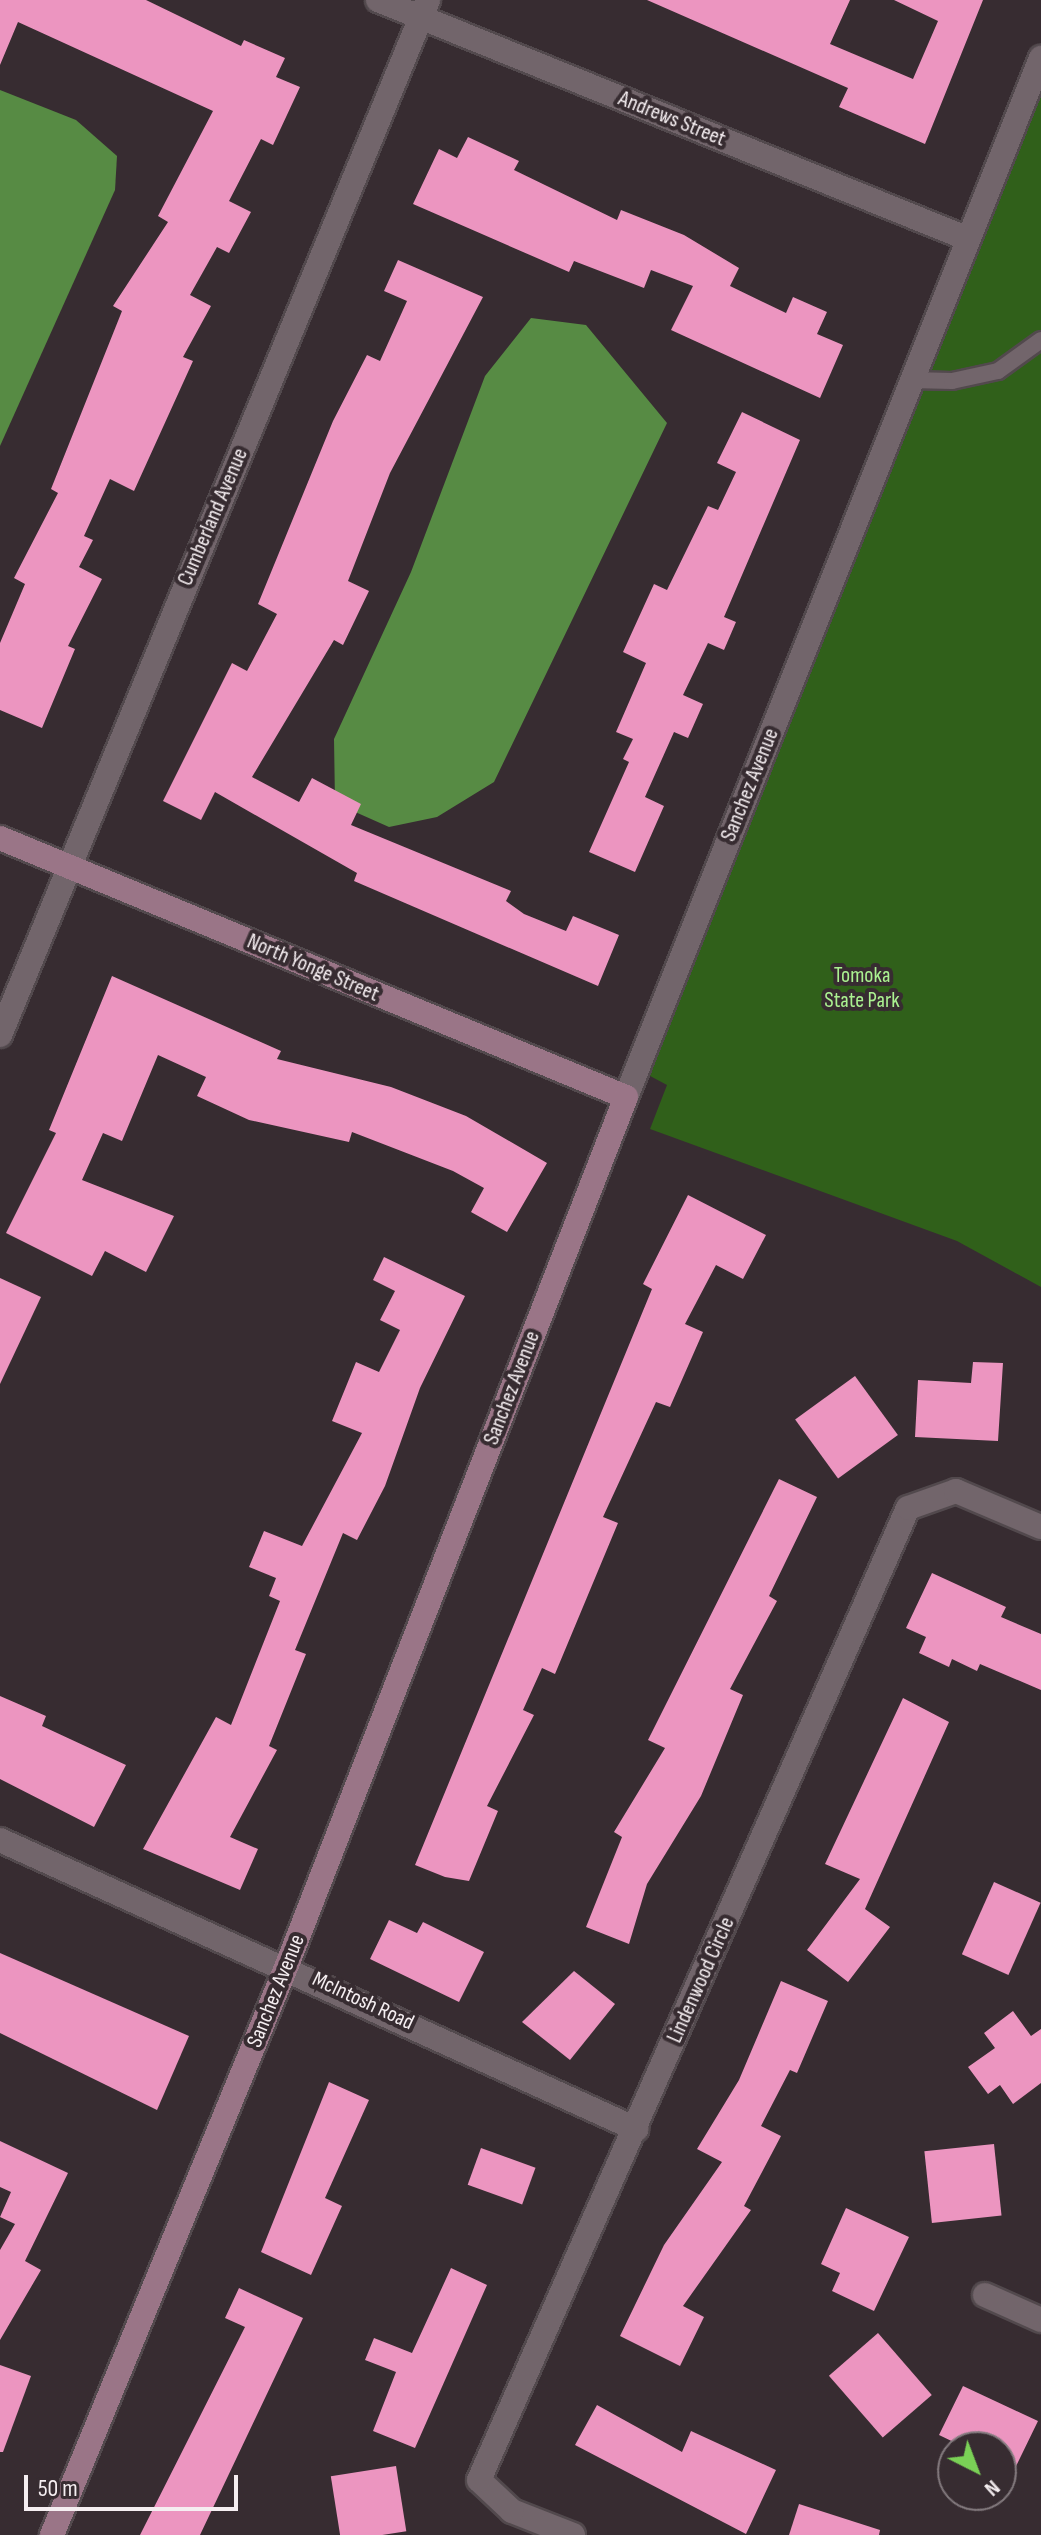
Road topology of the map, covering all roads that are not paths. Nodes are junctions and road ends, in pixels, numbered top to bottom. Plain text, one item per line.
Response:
1 (378, 0) edge
2 (425, 8) edge
3 (1041, 58) edge
4 (966, 238) junction
5 (1041, 340) edge
6 (911, 380) junction
7 (0, 838) edge
8 (67, 865) junction
9 (0, 1035) edge
10 (626, 1097) junction
11 (1041, 1527) edge
12 (0, 1840) edge
13 (287, 1965) junction
14 (636, 2129) junction
15 (985, 2295) dead end
16 (1041, 2320) edge
17 (52, 2535) edge
18 (573, 2535) edge

1 - 2 street, Andrews Street
2 - 4 street, Andrews Street
2 - 8 street, Cumberland Avenue
3 - 4 street, Sanchez Avenue
4 - 6 street, Sanchez Avenue
5 - 6 lane
6 - 10 street, Sanchez Avenue
7 - 8 street, North Yonge Street
8 - 9 street, Cumberland Avenue
8 - 10 street, North Yonge Street
10 - 13 street, Sanchez Avenue
11 - 14 street, Lindenwood Circle
12 - 13 street, McIntosh Road
13 - 14 street, McIntosh Road
13 - 17 street, Sanchez Avenue
14 - 18 street, Lindenwood Circle
15 - 16 street

